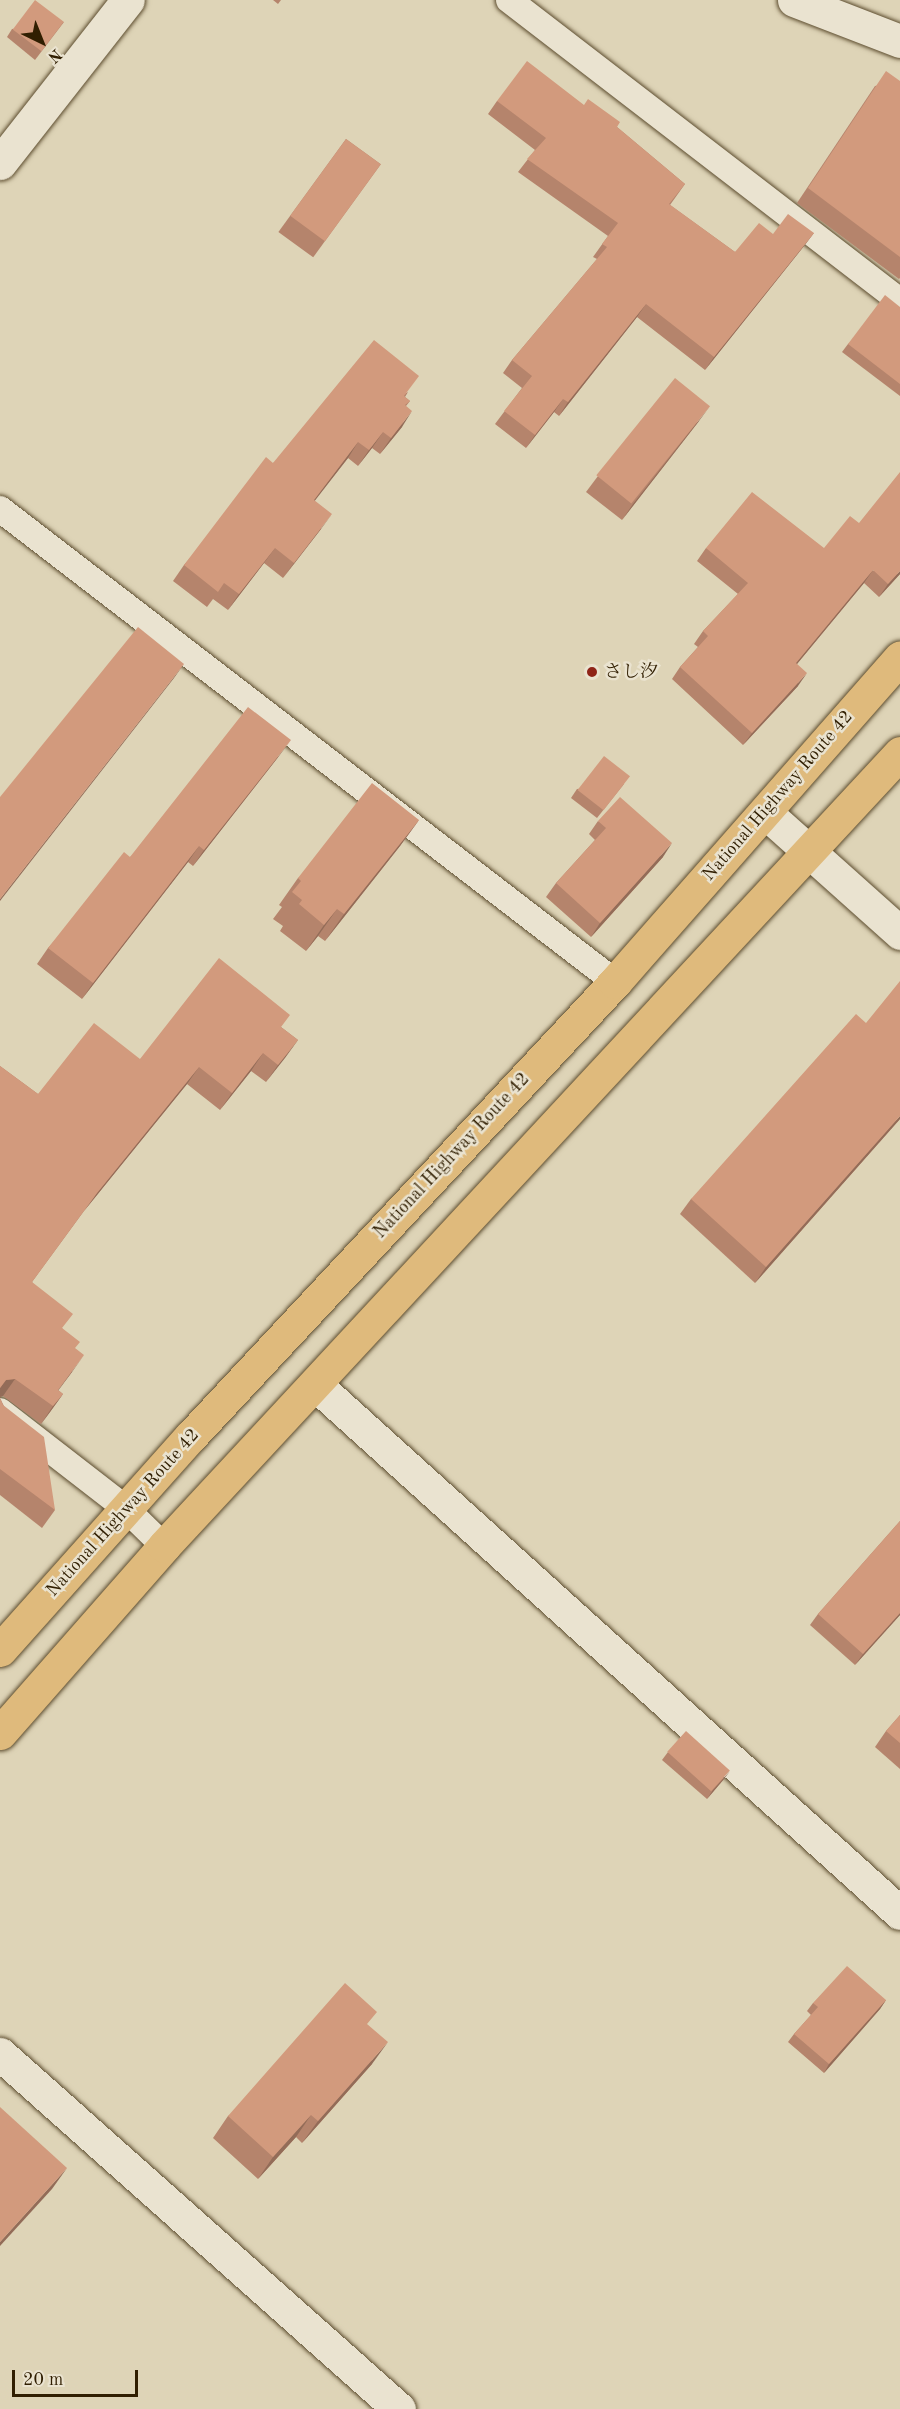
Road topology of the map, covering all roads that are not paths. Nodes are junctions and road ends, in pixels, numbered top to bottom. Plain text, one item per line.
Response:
1 (128, 0) edge
2 (509, 0) edge
3 (794, 0) edge
4 (900, 42) edge
5 (0, 163) edge
6 (900, 301) edge
7 (0, 509) edge
8 (900, 658) edge
9 (900, 753) edge
10 (766, 813) junction
11 (808, 850) junction
12 (900, 933) edge
13 (615, 982) junction
14 (316, 1385) junction
15 (0, 1411) edge
16 (125, 1508) junction
17 (164, 1546) junction
18 (0, 1650) edge
19 (0, 1732) edge
20 (900, 1913) edge
21 (0, 2054) edge
22 (399, 2409) edge

1 - 5 street
2 - 6 lane
3 - 4 street
7 - 13 lane
8 - 10 highway, National Highway Route 42
9 - 11 highway
10 - 11 street
10 - 13 highway, National Highway Route 42
11 - 12 street
11 - 14 highway
13 - 16 highway, National Highway Route 42
14 - 17 highway
14 - 20 street
15 - 16 lane
16 - 17 lane
16 - 18 highway, National Highway Route 42
17 - 19 highway
21 - 22 street

